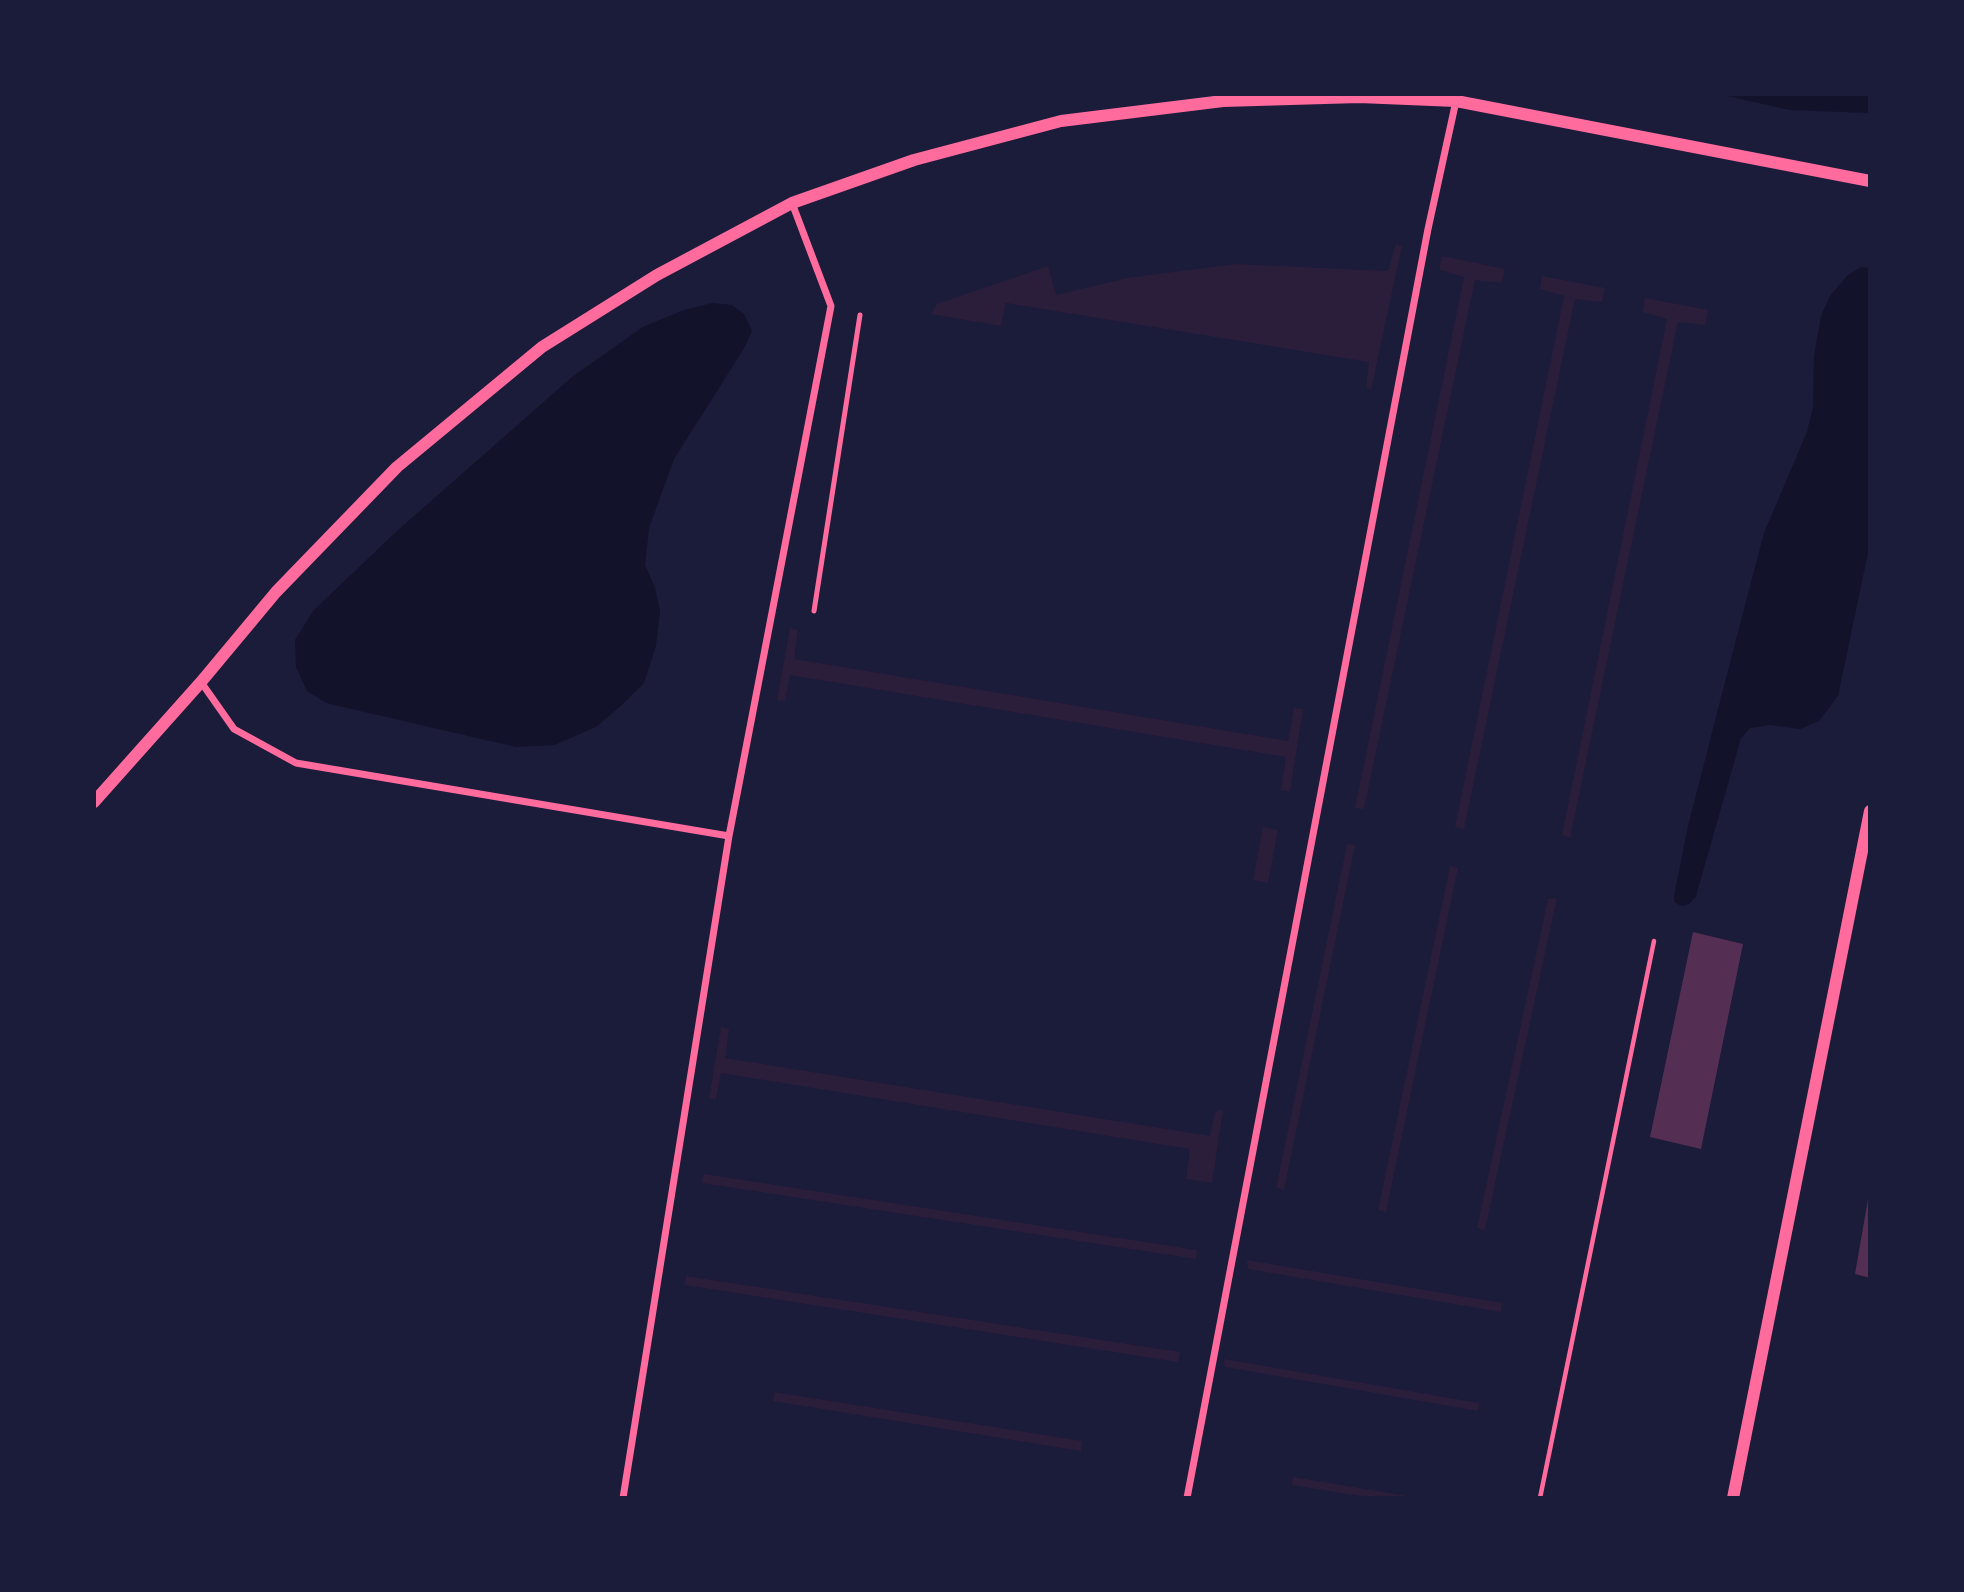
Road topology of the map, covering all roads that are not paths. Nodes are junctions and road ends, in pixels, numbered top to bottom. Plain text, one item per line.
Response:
1 (1456, 100) junction
2 (1870, 181) edge
3 (792, 203) junction
4 (860, 315) dead end
5 (814, 611) dead end
6 (201, 682) junction
7 (94, 802) edge
8 (1870, 811) edge
9 (729, 836) junction
10 (622, 1497) edge
11 (1187, 1497) edge
12 (1733, 1497) edge

1 - 2 street
1 - 3 street
1 - 11 street
3 - 6 street
3 - 9 street
4 - 5 lane
6 - 7 street
6 - 9 street
8 - 12 street
9 - 10 street

